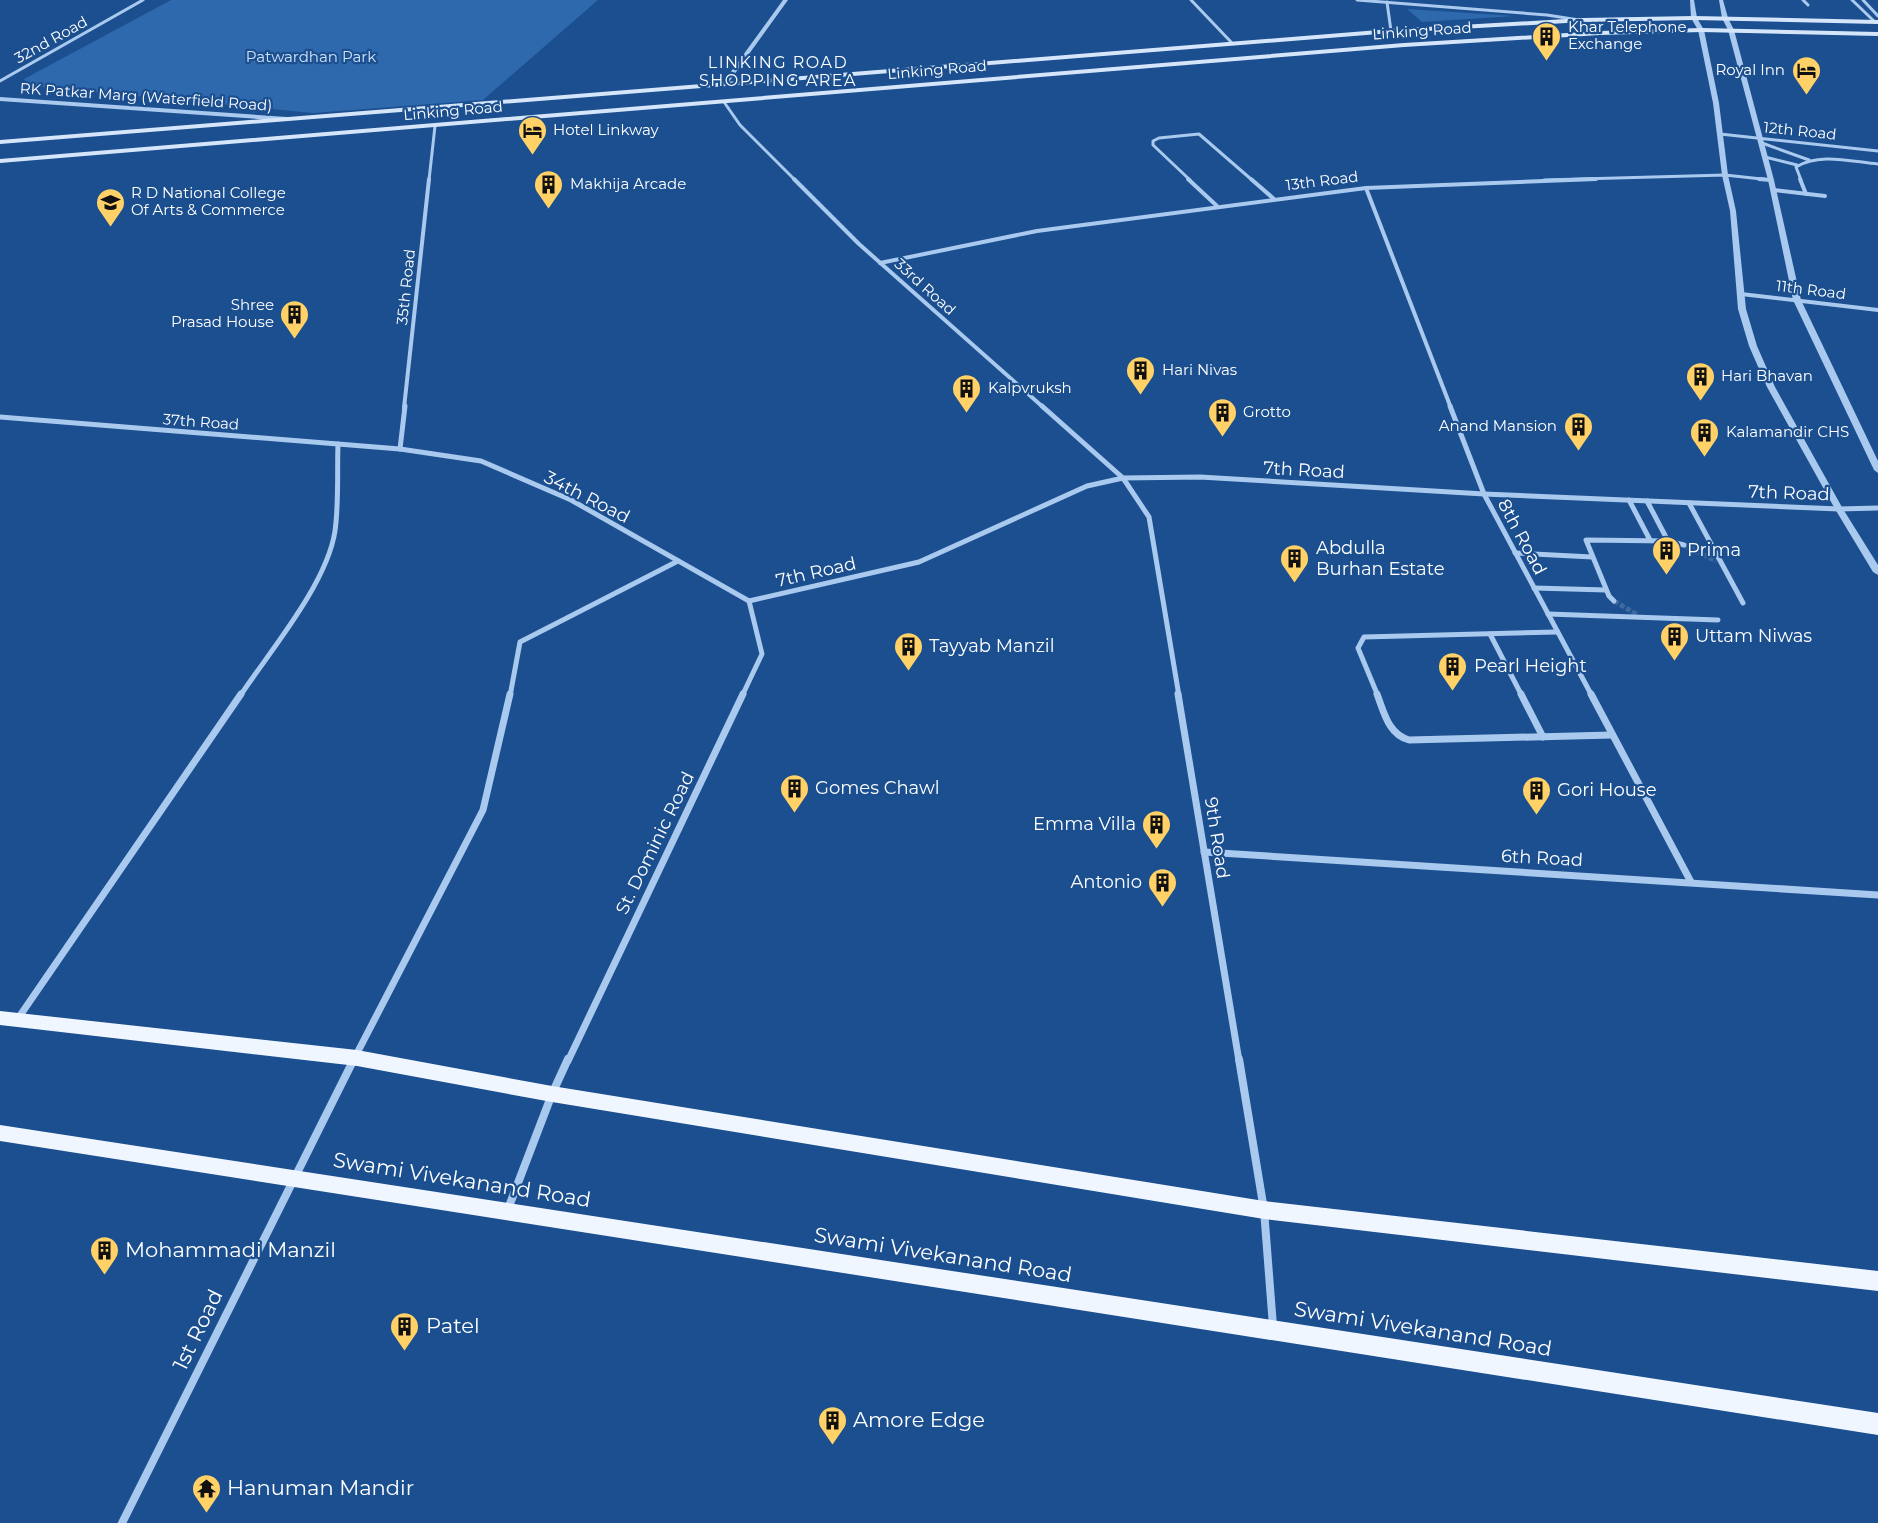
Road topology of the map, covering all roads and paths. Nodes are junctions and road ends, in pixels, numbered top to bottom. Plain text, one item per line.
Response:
1 (143, 0) edge
2 (786, 0) edge
3 (1191, 0) edge
4 (1357, 0) edge
5 (1692, 0) edge
6 (1720, 0) edge
7 (1803, 0) edge
8 (1852, 0) edge
9 (1863, 0) edge
10 (1387, 3) junction
11 (1808, 5) dead end
12 (1694, 18) junction
13 (1725, 18) junction
14 (1583, 20) junction
15 (1877, 20) edge
16 (1701, 30) junction
17 (1731, 30) junction
18 (1391, 31) junction
19 (1878, 34) edge
20 (1232, 44) junction
21 (1404, 45) junction
22 (0, 81) edge
23 (724, 85) junction
24 (0, 99) edge
25 (724, 102) junction
26 (290, 119) junction
27 (435, 126) junction
28 (1720, 134) junction
29 (1761, 141) junction
30 (0, 142) edge
31 (1878, 151) edge
32 (1765, 157) junction
33 (1810, 160) junction
34 (0, 161) edge
35 (1878, 164) edge
36 (1797, 165) junction
37 (1725, 176) junction
38 (1772, 180) junction
39 (1366, 188) junction
40 (1774, 190) junction
41 (1806, 194) junction
42 (1825, 196) dead end
43 (1274, 199) junction
44 (1217, 206) junction
45 (880, 263) junction
46 (1741, 294) junction
47 (1797, 300) junction
48 (1878, 310) edge
49 (0, 417) edge
50 (338, 444) junction
51 (400, 449) junction
52 (1878, 470) edge
53 (1123, 478) junction
54 (1484, 494) junction
55 (1629, 500) junction
56 (1647, 501) junction
57 (1689, 503) junction
58 (1878, 508) edge
59 (1839, 509) junction
60 (1650, 540) junction
61 (1668, 541) junction
62 (1684, 546) tunnel mouth
63 (1515, 553) junction
64 (1592, 557) junction
65 (678, 561) junction
66 (1878, 572) edge
67 (1534, 588) junction
68 (1606, 590) junction
69 (749, 601) junction
70 (1614, 601) tunnel mouth
71 (1743, 603) dead end
72 (1548, 614) junction
73 (1718, 620) dead end
74 (1557, 632) junction
75 (1490, 634) junction
76 (1612, 735) junction
77 (1543, 737) junction
78 (1204, 852) junction
79 (1691, 882) junction
80 (1878, 895) edge
81 (8, 1019) edge
82 (357, 1058) junction
83 (552, 1094) junction
84 (0, 1132) edge
85 (293, 1178) junction
86 (1264, 1210) junction
87 (507, 1212) junction
88 (1878, 1281) edge
89 (1274, 1330) junction
90 (1878, 1424) edge
91 (122, 1523) edge

1 - 22 street, 32nd Road
2 - 23 street
3 - 20 street
4 - 10 street
5 - 12 street
6 - 13 street
7 - 11 street
8 - 15 street
9 - 15 street
10 - 14 street
10 - 18 street
12 - 13 main road, Linking Road
12 - 14 main road, Linking Road
12 - 16 street
13 - 15 main road, Linking Road
13 - 17 street
14 - 18 main road, Linking Road
16 - 17 main road, Linking Road
16 - 21 main road, Linking Road
16 - 28 street
17 - 19 main road, Linking Road
17 - 29 street
18 - 20 main road, Linking Road
18 - 21 main road
20 - 23 main road, Linking Road
21 - 25 main road, Linking Road
23 - 26 main road, Linking Road
24 - 26 street, RK Patkar Marg (Waterfield Road)
25 - 27 main road, Linking Road
25 - 45 street, 33rd Road
26 - 30 main road, Linking Road
27 - 34 main road, Linking Road
27 - 51 street, 35th Road
28 - 29 street, 12th Road
28 - 37 street
29 - 31 street, 12th Road
29 - 32 street
29 - 33 street
32 - 36 street
32 - 38 street
33 - 35 street
33 - 36 street
36 - 41 street
37 - 38 street, 13th Road
37 - 39 street, 13th Road
37 - 46 street
38 - 40 street
39 - 43 street, 13th Road
39 - 54 street, 8th Road
40 - 41 street
40 - 47 street
41 - 42 street
43 - 44 street, 13th Road
43 - 44 street
44 - 45 street, 13th Road
45 - 53 street, 33rd Road
46 - 47 street, 11th Road
46 - 59 street
47 - 48 street, 11th Road
47 - 52 street
49 - 50 street, 37th Road
50 - 51 street, 37th Road
50 - 81 street
51 - 65 street, 34th Road
53 - 54 street, 7th Road
53 - 69 street, 7th Road
53 - 78 street, 9th Road
54 - 55 street, 7th Road
54 - 63 street, 8th Road
55 - 56 street, 7th Road
55 - 60 street
56 - 57 street, 7th Road
56 - 61 street
57 - 59 street, 7th Road
57 - 71 street
58 - 59 street, 7th Road
59 - 66 street
60 - 61 street
60 - 64 street
61 - 62 street
63 - 64 street
63 - 67 street, 8th Road
64 - 68 street
65 - 69 street, 34th Road
65 - 82 street, 1st Road
67 - 68 street
67 - 72 street, 8th Road
68 - 70 street
69 - 83 street, St. Dominic Road
72 - 73 street
72 - 74 street, 8th Road
74 - 75 street
74 - 76 street, 8th Road
75 - 77 street
75 - 77 street
76 - 77 street
76 - 79 street, 8th Road
78 - 79 street, 6th Road
78 - 86 street, 9th Road
79 - 80 street, 6th Road
81 - 82 main road
82 - 83 main road
82 - 85 street, 1st Road
83 - 86 main road
83 - 87 street, St. Dominic Road
84 - 85 main road, Swami Vivekanand Road
85 - 87 main road, Swami Vivekanand Road
85 - 91 street, 1st Road
86 - 88 main road
86 - 89 street, 9th Road
87 - 89 main road, Swami Vivekanand Road
89 - 90 main road, Swami Vivekanand Road

